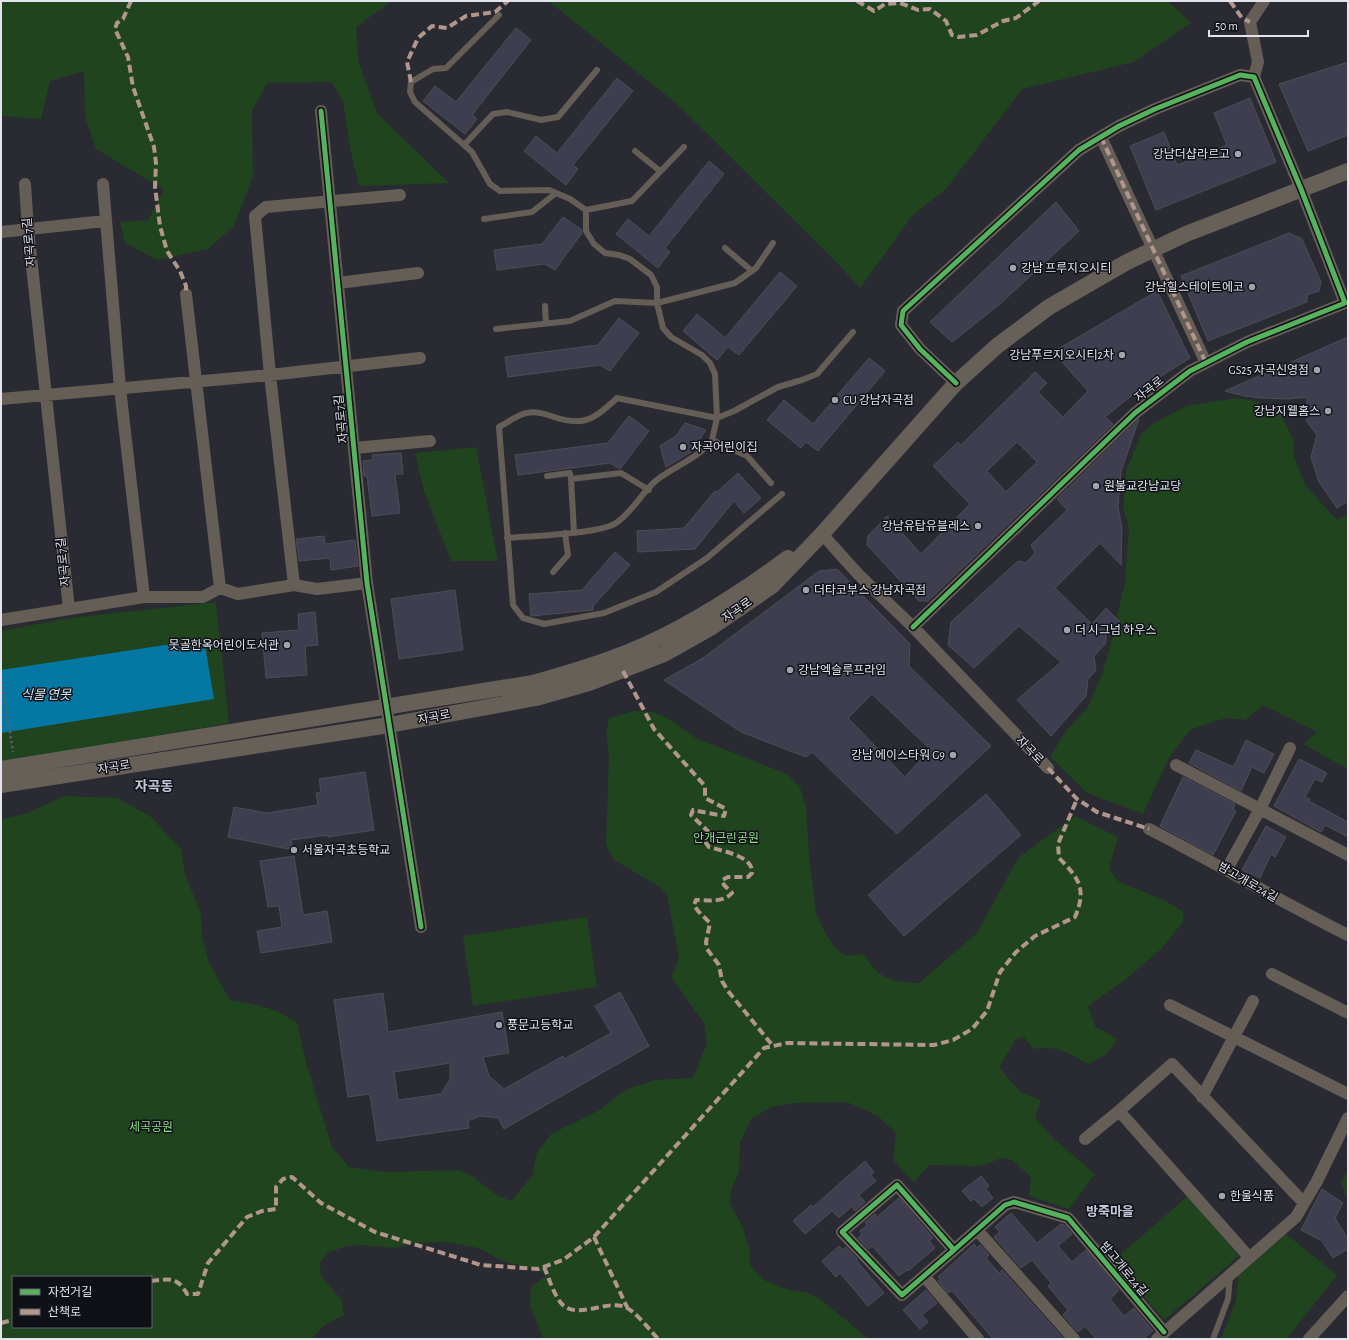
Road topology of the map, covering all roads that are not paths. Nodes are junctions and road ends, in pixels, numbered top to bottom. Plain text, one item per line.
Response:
1 (1264, 1) edge
2 (499, 16) dead end
3 (597, 70) dead end
4 (1254, 77) junction
5 (321, 111) dead end
6 (1101, 137) junction
7 (464, 145) junction
8 (684, 147) dead end
9 (635, 151) dead end
10 (660, 171) junction
11 (1348, 171) edge
12 (25, 184) dead end
13 (103, 184) dead end
14 (1301, 189) junction
15 (556, 193) junction
16 (400, 195) dead end
17 (330, 200) junction
18 (586, 210) junction
19 (484, 219) dead end
20 (105, 221) junction
21 (28, 229) junction
22 (1, 232) edge
23 (773, 243) dead end
24 (725, 248) dead end
25 (1152, 250) junction
26 (752, 271) junction
27 (418, 273) dead end
28 (338, 283) junction
29 (186, 294) dead end
30 (657, 303) junction
31 (545, 306) dead end
32 (546, 323) junction
33 (496, 328) dead end
34 (853, 332) dead end
35 (420, 358) dead end
36 (1206, 363) junction
37 (346, 366) junction
38 (270, 375) junction
39 (196, 381) junction
40 (956, 382) junction
41 (120, 388) junction
42 (45, 395) junction
43 (1, 399) edge
44 (717, 418) junction
45 (712, 440) junction
46 (430, 441) dead end
47 (354, 448) junction
48 (547, 476) dead end
49 (571, 479) junction
50 (771, 483) dead end
51 (648, 490) junction
52 (782, 494) dead end
53 (574, 532) junction
54 (565, 533) junction
55 (822, 534) junction
56 (507, 538) junction
57 (553, 572) dead end
58 (367, 583) junction
59 (294, 584) junction
60 (220, 588) junction
61 (144, 597) junction
62 (69, 609) junction
63 (1, 620) edge
64 (913, 627) junction
65 (386, 707) junction
66 (389, 725) junction
67 (1290, 748) dead end
68 (1176, 765) dead end
69 (1048, 768) dead end
70 (1, 769) edge
71 (1, 785) edge
72 (1260, 809) junction
73 (1149, 829) dead end
74 (1348, 855) edge
75 (1227, 869) junction
76 (421, 927) dead end
77 (1348, 935) edge
78 (1272, 974) dead end
79 (1253, 1001) dead end
80 (1170, 1004) dead end
81 (1348, 1013) edge
82 (1235, 1036) junction
83 (1348, 1094) edge
84 (1202, 1096) junction
85 (1119, 1111) junction
86 (1348, 1118) edge
87 (1085, 1139) dead end
88 (1304, 1203) junction
89 (977, 1230) junction
90 (954, 1250) junction
91 (1249, 1257) junction
92 (1230, 1274) junction
93 (924, 1276) junction
94 (1348, 1296) edge
95 (1161, 1336) edge
96 (978, 1339) edge
97 (1074, 1339) edge
98 (1213, 1339) edge
99 (1309, 1339) edge

1 - 4 street
2 - 7 lane
3 - 7 lane
4 - 6 street
4 - 14 street
5 - 17 street, 자곡로7길
6 - 25 street
6 - 40 street
7 - 15 lane
8 - 10 lane
9 - 10 lane
10 - 18 lane
11 - 14 main road, 자곡로
12 - 21 street, 자곡로7길
13 - 20 street
14 - 25 main road, 자곡로
14 - 36 street, 자곡로
15 - 18 lane
15 - 19 lane
16 - 17 street
17 - 28 street, 자곡로7길
17 - 38 street
18 - 30 lane
20 - 21 street
20 - 41 street
21 - 22 street
21 - 42 street, 자곡로7길
23 - 26 lane
24 - 26 lane
25 - 36 street
25 - 40 main road, 자곡로
26 - 30 lane
27 - 28 street
28 - 37 street, 자곡로7길
29 - 39 street
30 - 32 lane
30 - 44 lane
31 - 32 lane
32 - 33 lane
34 - 44 lane
35 - 37 street
36 - 64 street, 자곡로
37 - 38 street
37 - 47 street, 자곡로7길
38 - 39 street
38 - 59 street
39 - 41 street
39 - 60 street
40 - 55 main road, 자곡로
41 - 42 street
41 - 61 street
42 - 43 street
42 - 62 street, 자곡로7길
44 - 45 lane
44 - 56 lane
45 - 50 lane
45 - 51 lane
46 - 47 street, 자곡로7길
47 - 58 street, 자곡로7길
48 - 49 lane
49 - 51 lane
49 - 53 lane
51 - 53 lane
52 - 56 lane
53 - 54 lane
54 - 56 lane
54 - 57 lane
55 - 64 street, 자곡로
55 - 65 main road, 자곡로
55 - 66 main road, 자곡로
58 - 59 street
58 - 65 street, 자곡로7길
59 - 60 street
60 - 61 street
61 - 62 street
62 - 63 street
64 - 69 street, 자곡로
65 - 66 street, 자곡로7길
65 - 70 main road, 자곡로
66 - 71 main road, 자곡로
66 - 76 street, 자곡로7길
67 - 72 street
68 - 72 street
72 - 74 street
72 - 75 street
73 - 75 street, 밤고개로24길
75 - 77 street, 밤고개로24길
78 - 81 street
79 - 82 street
80 - 82 street
82 - 83 street
82 - 84 street
84 - 85 street
84 - 88 street
85 - 87 street
85 - 91 street
86 - 88 street, 밤고개로24길
88 - 91 street, 밤고개로24길
89 - 90 street
89 - 95 street, 밤고개로24길
89 - 97 street
90 - 93 street
90 - 93 street
91 - 92 street, 밤고개로24길
92 - 95 street, 밤고개로24길
92 - 98 lane
93 - 96 street
94 - 99 street

